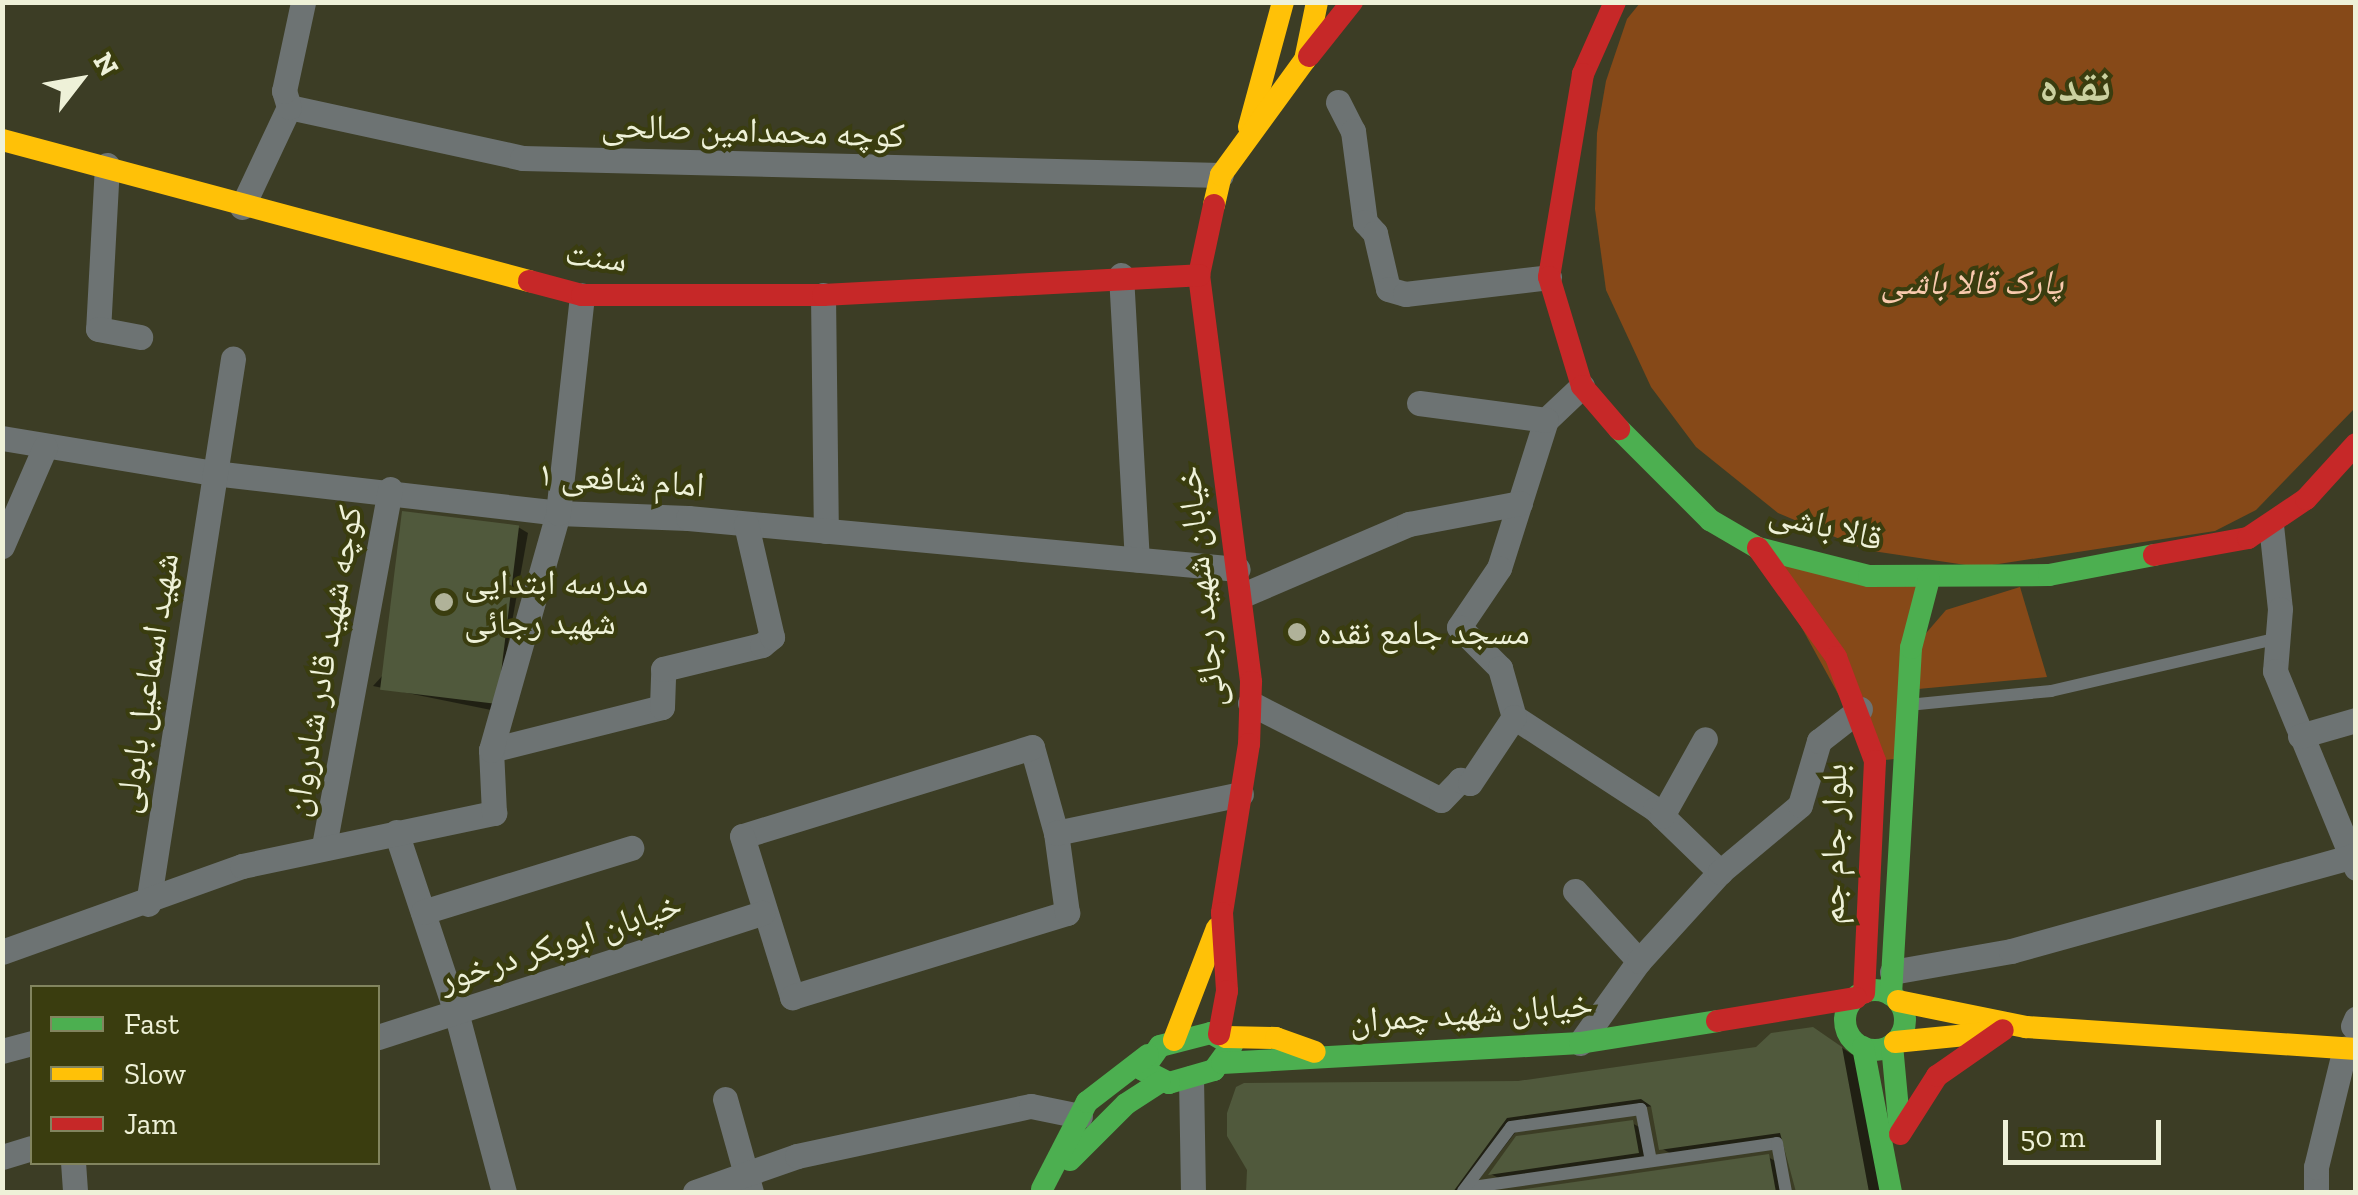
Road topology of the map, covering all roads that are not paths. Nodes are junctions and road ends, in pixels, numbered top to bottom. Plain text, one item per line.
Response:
1 (303, 2) edge
2 (1283, 2) edge
3 (1317, 2) edge
4 (1352, 2) edge
5 (1615, 2) edge
6 (1269, 46) junction
7 (1305, 60) junction
8 (1338, 102) dead end
9 (289, 107) junction
10 (2, 140) edge
11 (1245, 142) junction
12 (108, 165) junction
13 (1221, 175) junction
14 (242, 207) junction
15 (1121, 275) junction
16 (1199, 275) junction
17 (1549, 276) junction
18 (582, 295) junction
19 (823, 295) junction
20 (140, 337) dead end
21 (233, 359) dead end
22 (1582, 386) junction
23 (1420, 403) dead end
24 (1546, 420) junction
25 (2, 438) edge
26 (2356, 444) edge
27 (46, 447) junction
28 (214, 473) junction
29 (390, 488) junction
30 (1520, 502) junction
31 (558, 513) junction
32 (746, 524) junction
33 (2271, 524) junction
34 (826, 530) junction
35 (2, 546) edge
36 (1758, 548) junction
37 (1137, 560) junction
38 (1238, 568) junction
39 (1930, 579) junction
40 (1243, 595) junction
41 (2274, 639) junction
42 (1250, 703) junction
43 (1906, 705) junction
44 (1860, 709) junction
45 (1514, 717) junction
46 (2356, 720) edge
47 (2300, 736) junction
48 (1705, 739) dead end
49 (492, 750) junction
50 (1241, 794) junction
51 (1662, 816) junction
52 (396, 832) junction
53 (1056, 833) junction
54 (324, 846) junction
55 (631, 848) dead end
56 (2354, 860) edge
57 (1720, 872) junction
58 (1575, 891) dead end
59 (148, 904) junction
60 (422, 912) junction
61 (763, 913) junction
62 (1222, 913) junction
63 (2, 952) edge
64 (1639, 961) junction
65 (1894, 989) junction
66 (1860, 995) junction
67 (456, 1012) junction
68 (1724, 1024) junction
69 (2015, 1028) junction
70 (2353, 1034) edge
71 (380, 1036) edge
72 (1223, 1036) junction
73 (1855, 1039) junction
74 (1174, 1040) junction
75 (1580, 1043) junction
76 (30, 1044) edge
77 (1893, 1044) junction
78 (2, 1051) edge
79 (1148, 1056) junction
80 (1325, 1056) junction
81 (1222, 1063) junction
82 (1191, 1078) junction
83 (1160, 1082) junction
84 (725, 1099) dead end
85 (1080, 1116) junction
86 (1900, 1134) junction
87 (30, 1149) edge
88 (2, 1157) edge
89 (1651, 1161) junction
90 (73, 1165) edge
91 (749, 1184) edge
92 (1040, 1190) edge
93 (1464, 1190) edge
94 (75, 1192) edge
95 (504, 1192) edge
96 (695, 1192) edge
97 (1193, 1192) edge
98 (1786, 1192) edge
99 (1891, 1192) edge
100 (1902, 1192) edge
101 (2316, 1192) edge

1 - 9 street
2 - 6 main road, خیابان شهید رجائی
3 - 7 main road, خیابان شهید رجائی
4 - 7 main road
5 - 17 main road, قالا باشی
6 - 7 main road
6 - 11 main road, خیابان شهید رجائی
7 - 11 main road, خیابان شهید رجائی
8 - 17 street
9 - 13 street, کوچه محمدامین صالحی
9 - 14 street
10 - 12 main road, سنت
11 - 13 main road, خیابان شهید رجائی
12 - 14 main road, سنت
12 - 20 street
13 - 16 main road, خیابان شهید رجائی
14 - 18 main road, سنت
15 - 16 main road, سنت
15 - 19 main road, سنت
15 - 37 street
16 - 38 main road, خیابان شهید رجائی
17 - 22 main road, قالا باشی
18 - 19 main road, سنت
18 - 31 street
19 - 34 street
21 - 28 street, شهید اسماعیل بابولی
22 - 24 street
22 - 36 main road, قالا باشی
23 - 24 street
24 - 30 street
25 - 27 street, امام شافعی ۱
26 - 33 main road, قالا باشی
27 - 28 street, امام شافعی ۱
27 - 35 street
28 - 29 street, امام شافعی ۱
28 - 59 street, شهید اسماعیل بابولی
29 - 31 street, امام شافعی ۱
29 - 54 street, کوچه شهید قادر شادروان
30 - 40 street
30 - 45 street
31 - 32 street, امام شافعی ۱
31 - 49 street
32 - 34 street, امام شافعی ۱
32 - 49 street
33 - 39 main road, قالا باشی
33 - 41 street
34 - 37 street, امام شافعی ۱
36 - 39 main road, قالا باشی
36 - 44 main road, بلوار جام جم
37 - 38 street, امام شافعی ۱
38 - 40 main road, خیابان شهید رجائی
39 - 43 main road, بلوار جام جم
40 - 42 main road, خیابان شهید رجائی
41 - 43 lane
41 - 47 street
42 - 45 street
42 - 50 main road, خیابان شهید رجائی
43 - 65 main road, بلوار جام جم
44 - 57 street
44 - 66 main road, بلوار جام جم
45 - 51 street
46 - 47 street
47 - 56 street
48 - 51 street
49 - 52 street
50 - 53 street
50 - 62 main road, خیابان شهید رجائی
51 - 57 street
52 - 54 street
52 - 60 street
53 - 61 street
53 - 61 street
54 - 59 street
55 - 60 street
56 - 65 street
57 - 64 street
58 - 64 street
59 - 63 street
60 - 67 street
61 - 67 street, خیابان ابوبکر درخور
62 - 72 main road, خیابان شهید رجائی
62 - 74 main road
64 - 75 street
65 - 66 main road
65 - 69 main road
65 - 77 main road
66 - 68 main road, خیابان شهید چمران
66 - 73 main road
67 - 71 street, خیابان ابوبکر درخور
67 - 95 street
68 - 73 main road, خیابان شهید چمران
68 - 75 main road, خیابان شهید چمران
69 - 70 main road
69 - 77 main road
69 - 86 main road
70 - 101 street
72 - 74 main road
72 - 80 main road
72 - 81 main road, خیابان شهید رجائی
73 - 77 main road
73 - 99 main road
74 - 79 main road
75 - 80 main road, خیابان شهید چمران
76 - 78 street
77 - 86 main road
79 - 83 main road
79 - 85 main road
80 - 81 main road, خیابان شهید چمران
81 - 82 main road
82 - 83 main road
82 - 97 street
83 - 92 main road
84 - 91 street
85 - 91 street
85 - 92 main road
86 - 100 main road
87 - 88 street
89 - 93 lane
89 - 93 lane
89 - 98 lane
90 - 94 street
91 - 96 street

